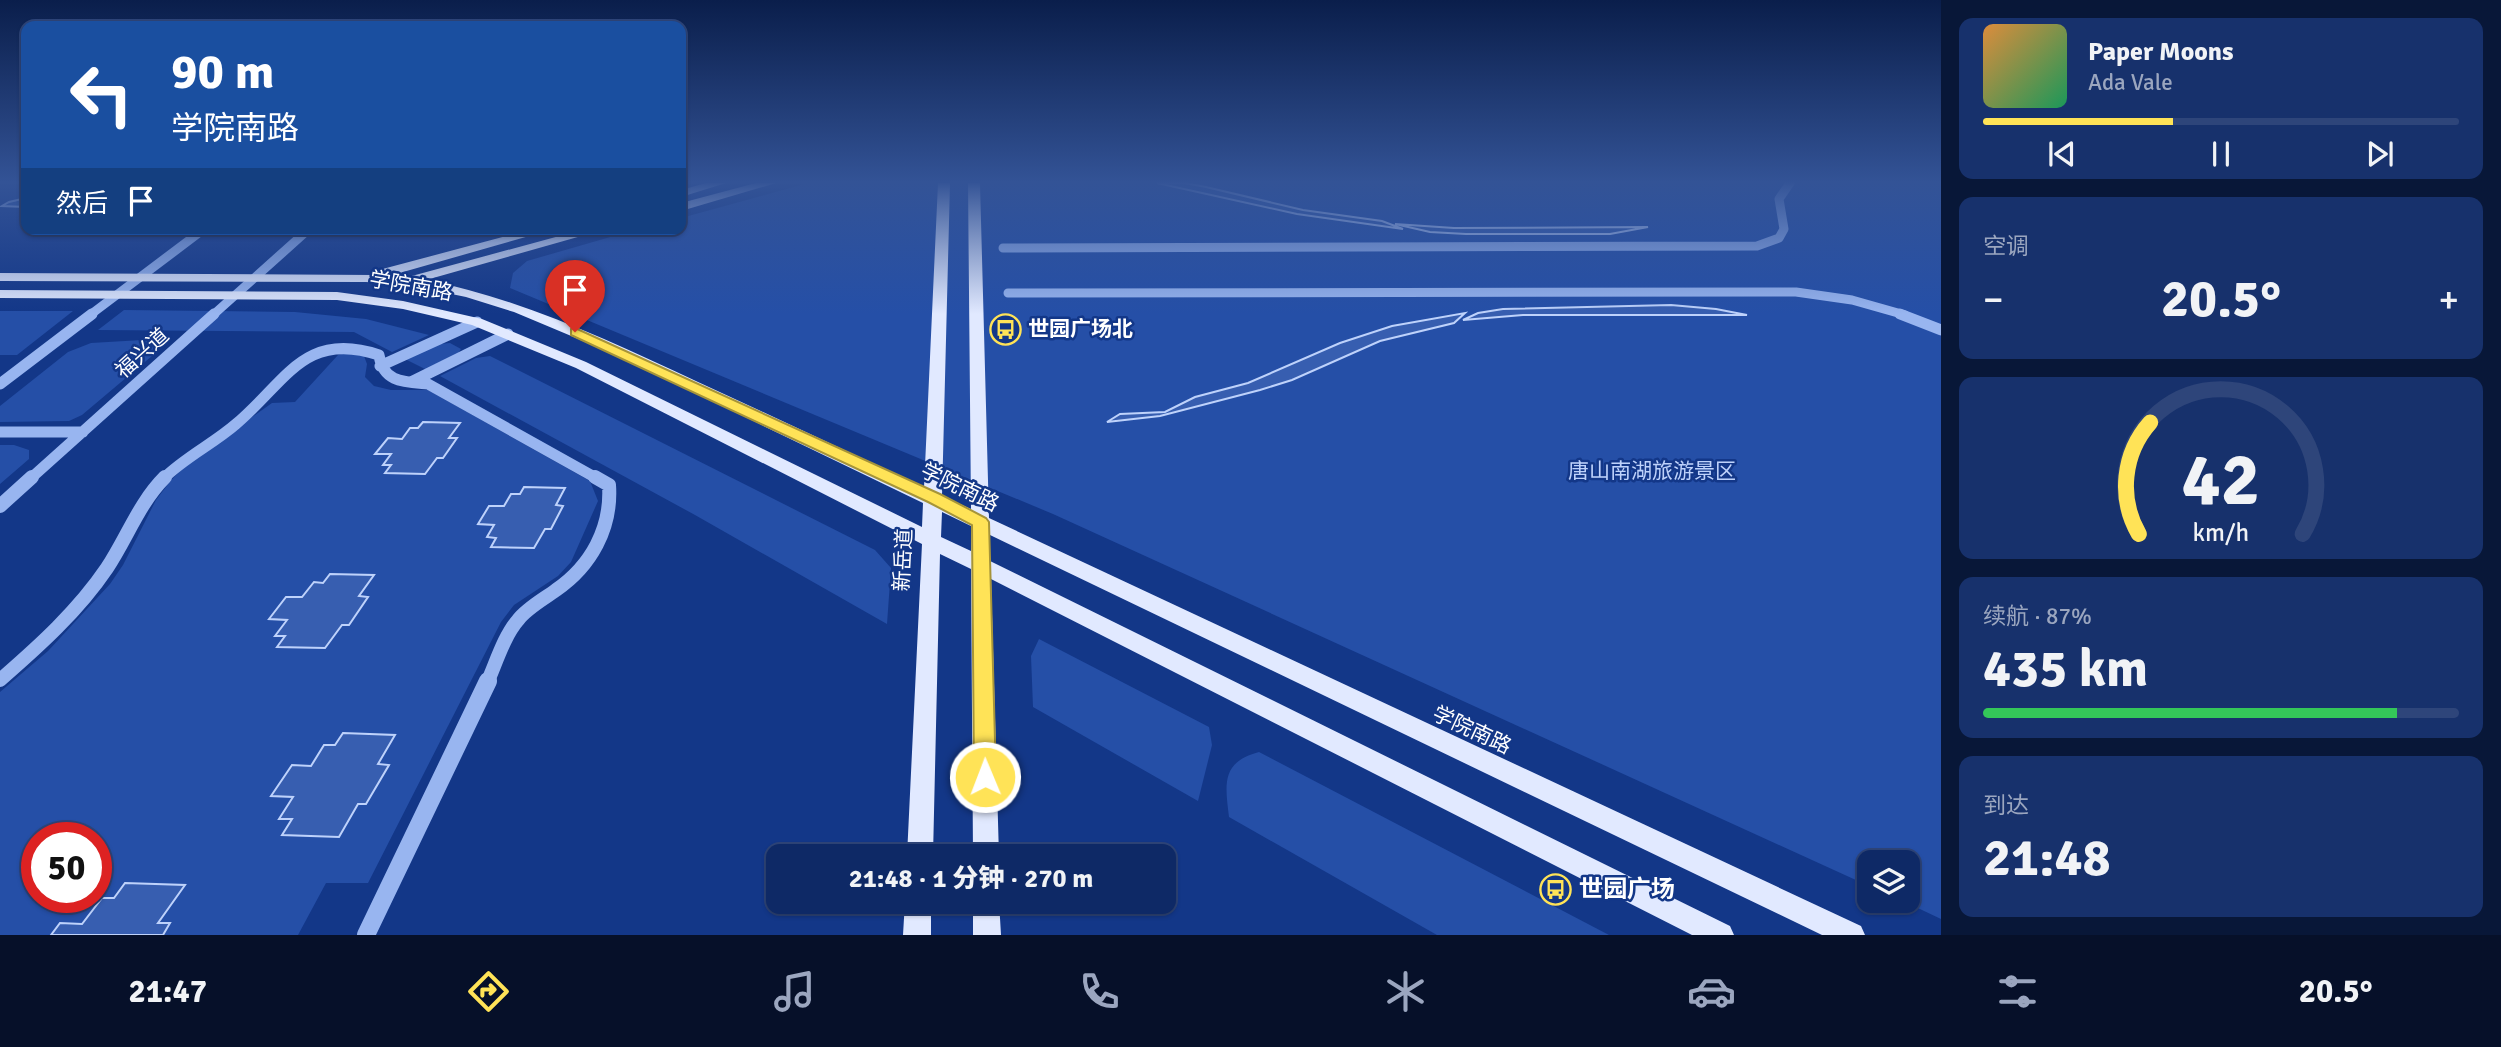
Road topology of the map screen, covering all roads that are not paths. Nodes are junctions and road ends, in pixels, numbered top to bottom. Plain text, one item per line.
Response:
1 (943, 227) edge
2 (975, 227) edge
3 (1783, 227) edge
4 (196, 235) edge
5 (302, 235) edge
6 (526, 235) edge
7 (578, 235) edge
8 (1003, 248) dead end
9 (0, 277) edge
10 (140, 277) junction
11 (256, 277) junction
12 (366, 278) junction
13 (408, 281) junction
14 (120, 293) junction
15 (237, 293) junction
16 (1008, 293) dead end
17 (0, 294) edge
18 (337, 296) junction
19 (477, 322) junction
20 (1941, 330) edge
21 (508, 334) junction
22 (380, 366) junction
23 (411, 382) junction
24 (0, 384) edge
25 (0, 432) edge
26 (83, 432) junction
27 (934, 498) junction
28 (0, 506) edge
29 (980, 522) junction
30 (932, 542) junction
31 (982, 565) junction
32 (0, 680) edge
33 (920, 844) edge
34 (986, 844) edge
35 (918, 914) edge
36 (986, 914) edge
37 (366, 935) edge
38 (917, 935) edge
39 (987, 935) edge
40 (1720, 935) edge
41 (1852, 935) edge

1 - 27 main road, 新岳道
2 - 29 main road
3 - 8 street
4 - 10 street
5 - 11 street, 福兴道
6 - 12 main road
7 - 13 main road
9 - 10 main road, 学院南路
10 - 11 main road, 学院南路
10 - 14 street
11 - 12 main road, 学院南路
11 - 15 street, 福兴道
12 - 13 main road, 学院南路
12 - 18 main road
13 - 18 main road
13 - 27 main road, 学院南路
14 - 15 main road, 学院南路
14 - 17 main road, 学院南路
14 - 24 street
15 - 18 main road, 学院南路
15 - 26 street, 福兴道
16 - 20 street
18 - 19 main road, 学院南路
19 - 21 main road, 学院南路
19 - 22 street
21 - 23 street
21 - 30 main road, 学院南路
22 - 23 street
22 - 32 street
23 - 37 street
25 - 26 street
26 - 28 street, 福兴道
27 - 29 main road, 学院南路
27 - 30 main road, 新岳道
29 - 31 main road
29 - 41 main road, 学院南路
30 - 31 main road, 学院南路
30 - 33 main road, 新岳道
31 - 34 main road
31 - 40 main road, 学院南路
35 - 38 main road
36 - 39 main road

